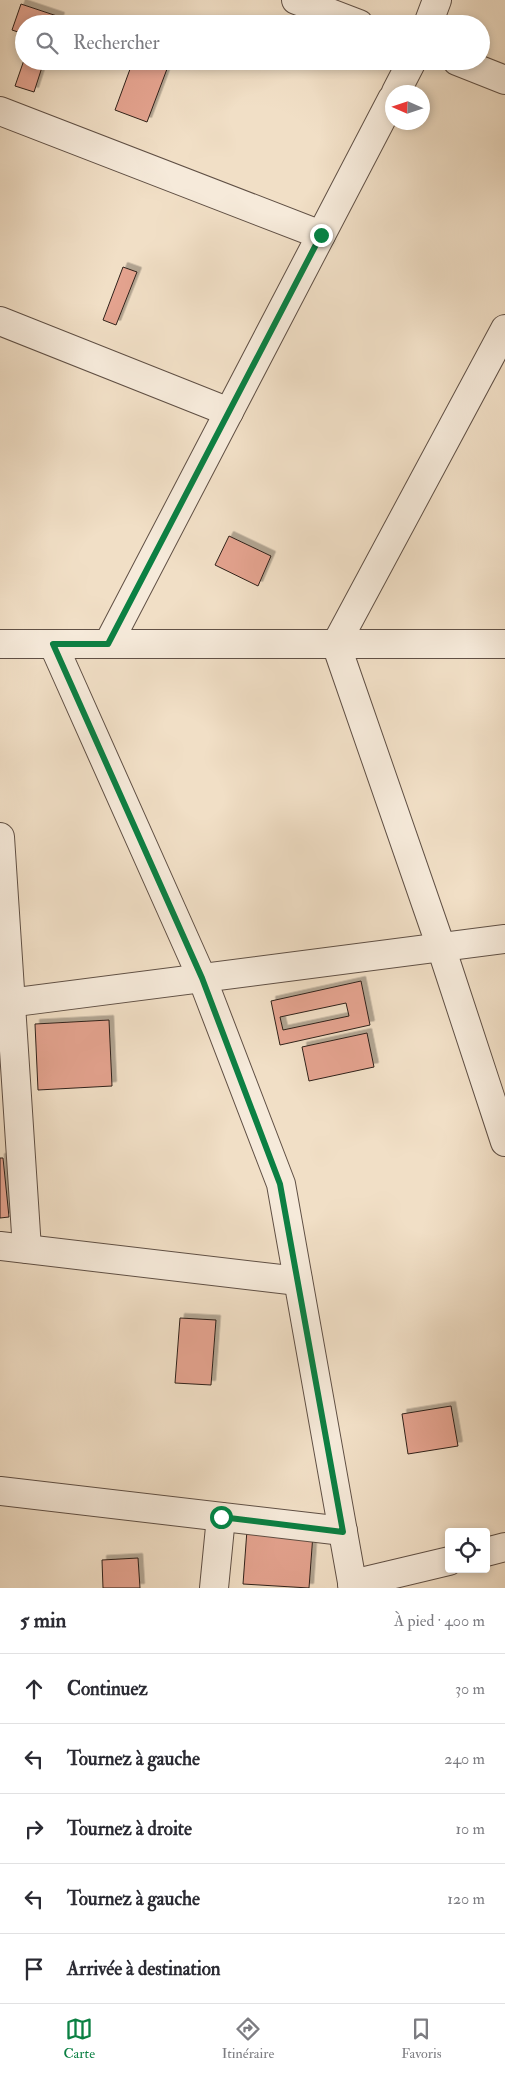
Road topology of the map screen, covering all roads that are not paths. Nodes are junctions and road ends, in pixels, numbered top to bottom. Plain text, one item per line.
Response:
1 (296, 0) edge
2 (437, 0) edge
3 (335, 15) edge
4 (431, 15) edge
5 (407, 70) edge
6 (480, 70) edge
7 (505, 80) edge
8 (400, 85) edge
9 (0, 111) edge
10 (385, 112) edge
11 (321, 235) junction
12 (0, 321) edge
13 (505, 329) edge
14 (229, 412) junction
15 (1, 639) edge
16 (53, 644) junction
17 (108, 644) junction
18 (336, 644) junction
19 (505, 644) edge
20 (0, 837) edge
21 (505, 939) edge
22 (441, 947) junction
23 (202, 978) junction
24 (5, 1003) edge
25 (505, 1139) edge
26 (0, 1246) edge
27 (27, 1249) junction
28 (298, 1281) junction
29 (0, 1491) edge
30 (221, 1517) junction
31 (343, 1532) junction
32 (505, 1547) edge
33 (490, 1551) edge
34 (445, 1562) edge
35 (353, 1586) edge
36 (214, 1588) edge

1 - 3 street
2 - 4 street
5 - 8 street
6 - 7 street
9 - 11 street
10 - 11 street
11 - 14 street
12 - 14 street
13 - 18 street
14 - 17 street
15 - 16 street
16 - 17 street
16 - 23 street
17 - 18 street
18 - 19 street
18 - 22 street
20 - 24 street
21 - 22 street
22 - 23 street
22 - 25 street
23 - 24 street
23 - 28 street
24 - 27 street
26 - 27 street
27 - 28 street
28 - 31 street
29 - 30 street
30 - 31 street
30 - 36 street
31 - 35 street
32 - 33 street
34 - 35 street

